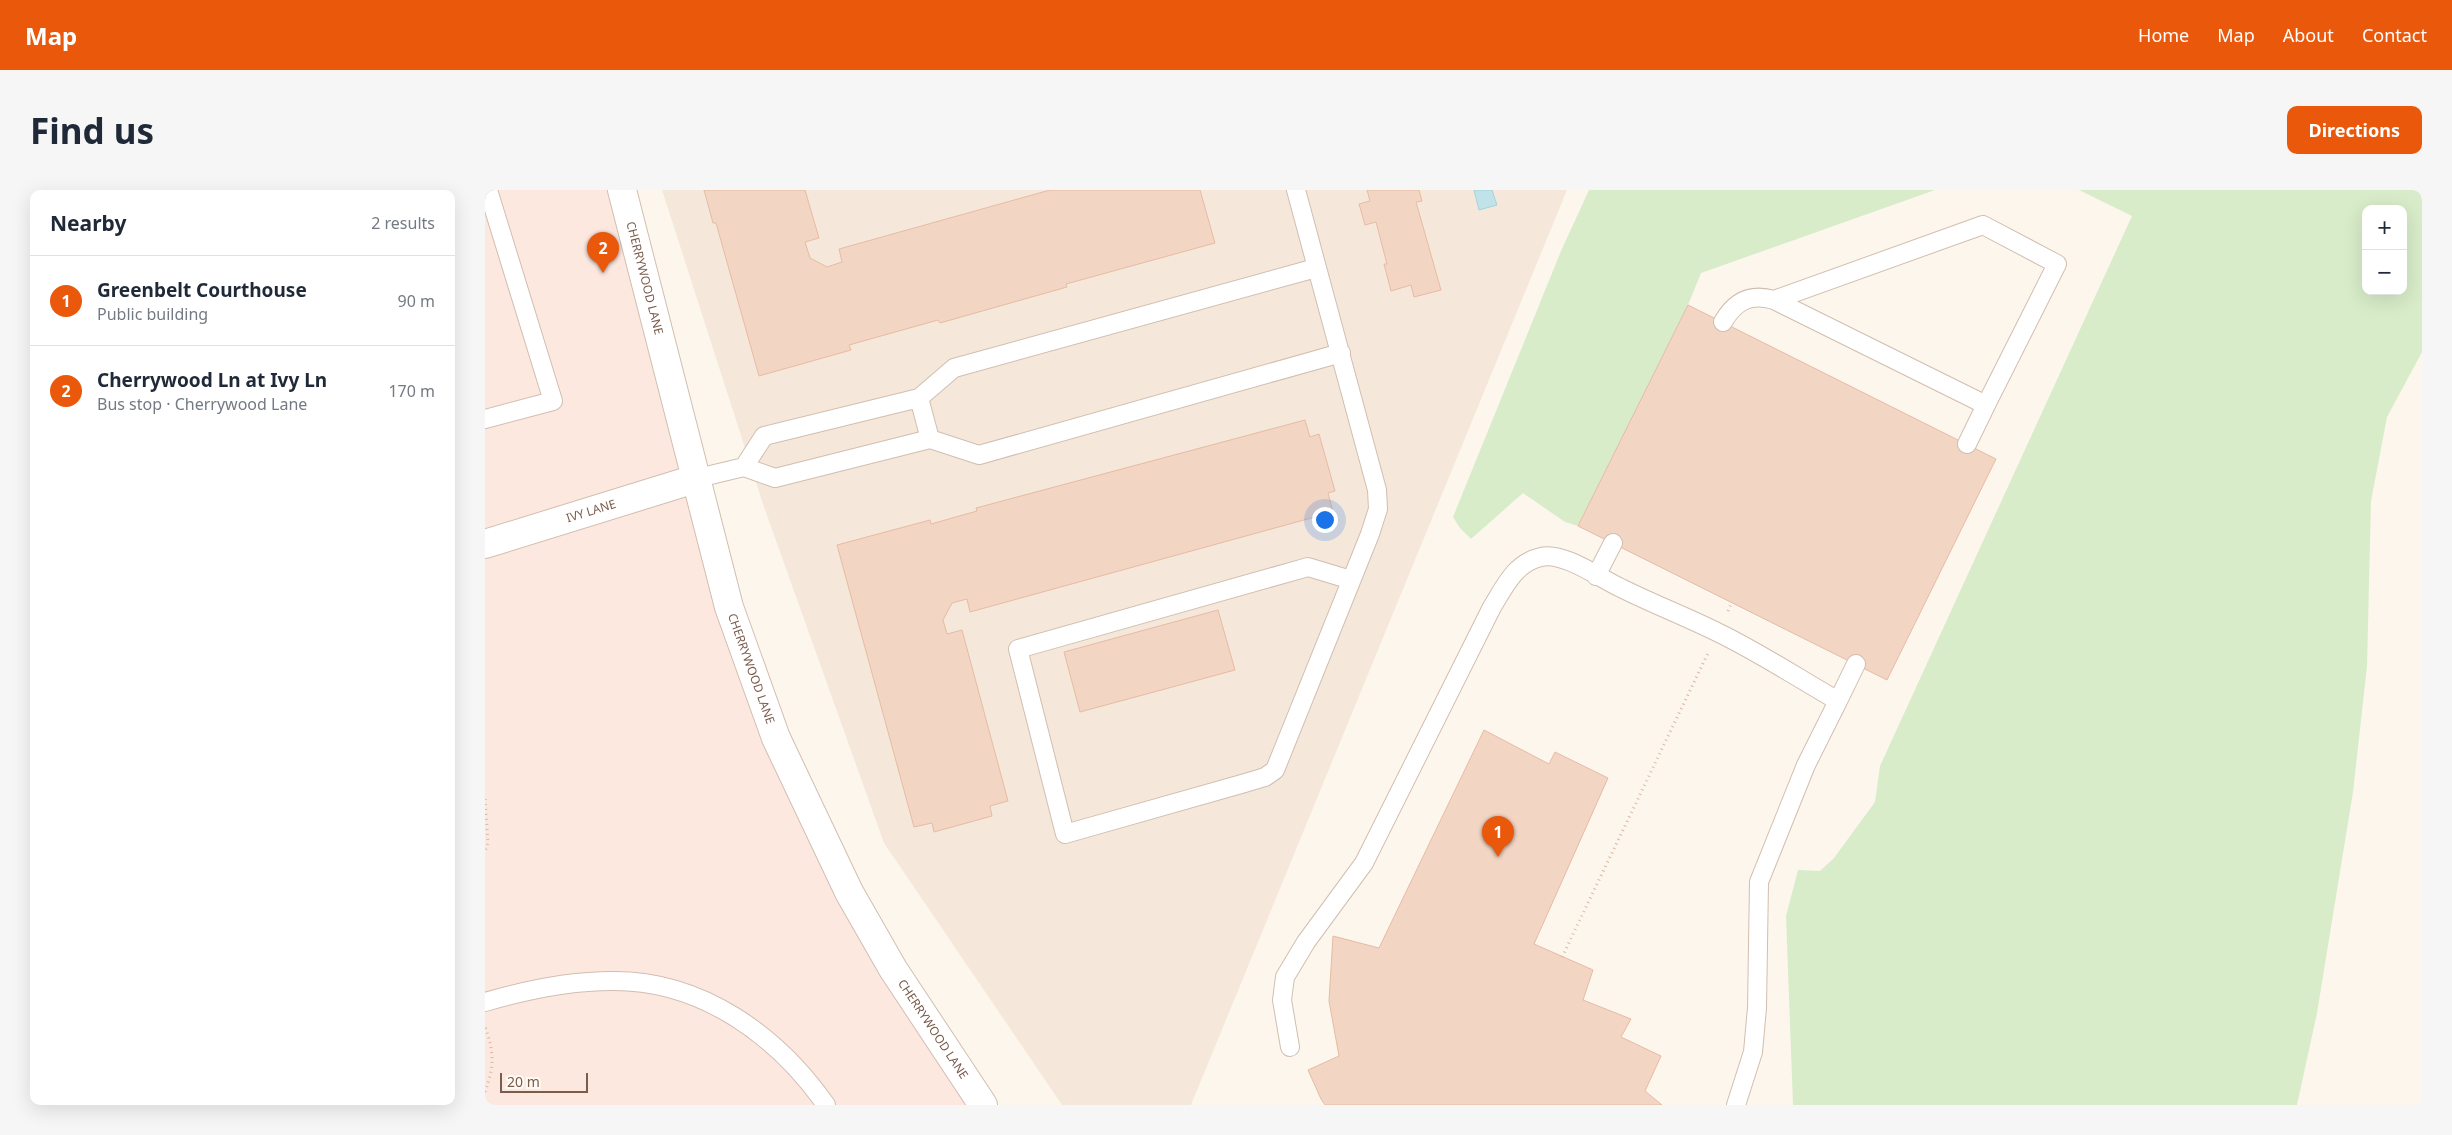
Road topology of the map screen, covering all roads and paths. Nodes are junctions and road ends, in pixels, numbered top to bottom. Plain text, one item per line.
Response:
1 (487, 190) edge
2 (622, 190) edge
3 (1296, 190) edge
4 (1316, 268) junction
5 (1774, 300) junction
6 (1723, 322) dead end
7 (1341, 353) junction
8 (919, 398) junction
9 (1986, 405) junction
10 (485, 418) edge
11 (930, 439) junction
12 (1967, 444) dead end
13 (745, 467) junction
14 (698, 478) junction
15 (1613, 543) dead end
16 (485, 544) edge
17 (1596, 576) junction
18 (1351, 580) junction
19 (1732, 602) dead end
20 (1718, 632) junction
21 (1856, 664) dead end
22 (1838, 700) junction
23 (485, 799) edge
24 (485, 852) edge
25 (1562, 957) dead end
26 (485, 1002) edge
27 (485, 1025) edge
28 (1290, 1047) dead end
29 (485, 1092) edge
30 (827, 1105) edge
31 (983, 1105) edge
32 (1736, 1105) edge

1 - 10 lane
2 - 14 street, CHERRYWOOD LANE
3 - 4 lane
4 - 7 lane
4 - 8 lane
5 - 6 lane
5 - 9 lane
5 - 9 lane
7 - 11 lane
7 - 18 lane
8 - 11 lane
8 - 13 lane
9 - 12 lane
11 - 13 lane
13 - 14 lane
14 - 16 street, IVY LANE
14 - 31 street, CHERRYWOOD LANE
15 - 17 lane
17 - 20 lane
17 - 28 lane
18 - 18 lane
19 - 20 path
20 - 22 lane
20 - 25 path
21 - 22 lane
22 - 32 lane
23 - 24 path
26 - 30 lane
27 - 29 path

